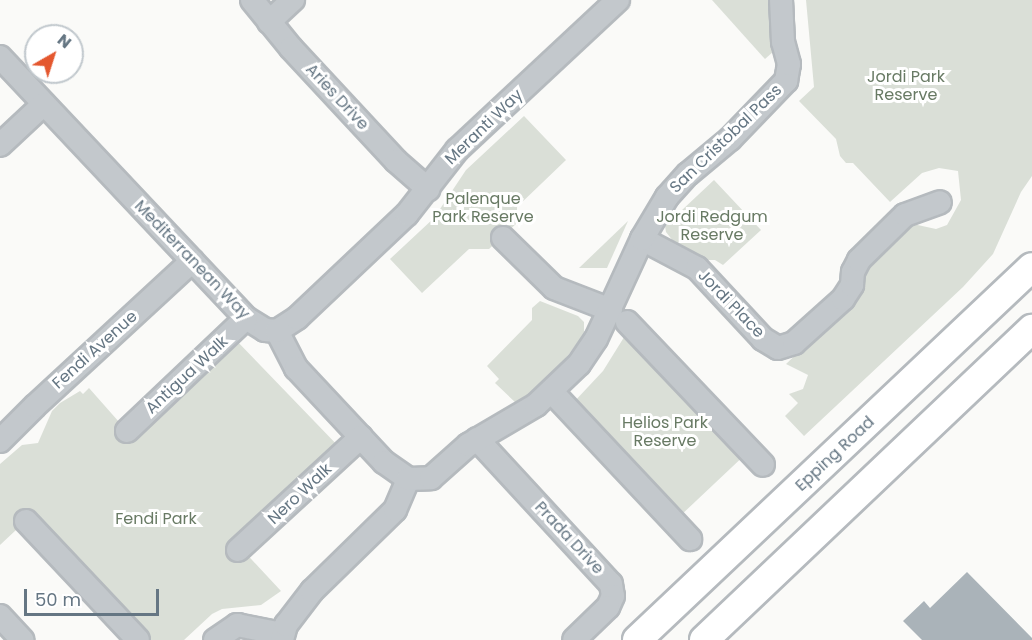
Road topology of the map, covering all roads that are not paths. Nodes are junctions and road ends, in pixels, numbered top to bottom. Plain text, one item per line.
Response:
1 (252, 0) edge
2 (293, 0) edge
3 (618, 0) edge
4 (781, 0) edge
5 (269, 22) junction
6 (0, 57) edge
7 (44, 104) junction
8 (0, 146) edge
9 (428, 189) junction
10 (940, 202) dead end
11 (502, 238) dead end
12 (642, 239) junction
13 (192, 261) junction
14 (1032, 267) edge
15 (619, 316) junction
16 (246, 318) junction
17 (1032, 329) edge
18 (276, 331) junction
19 (552, 392) junction
20 (127, 432) dead end
21 (361, 437) junction
22 (477, 439) junction
23 (0, 441) edge
24 (763, 465) dead end
25 (408, 479) junction
26 (26, 520) dead end
27 (690, 538) dead end
28 (238, 550) dead end
29 (0, 616) edge
30 (276, 636) edge
31 (22, 640) edge
32 (138, 640) edge
33 (215, 640) edge
34 (574, 640) edge
35 (638, 640) edge
36 (704, 640) edge

1 - 5 street, Aries Drive
2 - 5 street
3 - 9 street, Meranti Way
4 - 12 street, San Cristobal Pass
5 - 9 street, Aries Drive
6 - 7 street, Mediterranean Way
7 - 8 street
7 - 13 street, Mediterranean Way
9 - 18 street, Meranti Way
10 - 12 street, Jordi Place
11 - 15 street
12 - 15 street, San Cristobal Pass
13 - 16 street, Mediterranean Way
13 - 23 street, Fendi Avenue
14 - 35 main road, Epping Road
15 - 19 street, San Cristobal Pass
15 - 24 street
16 - 18 street, Mediterranean Way
16 - 20 street, Antigua Walk
17 - 36 main road
18 - 21 street
19 - 22 street, San Cristobal Pass
19 - 27 street
21 - 25 street
21 - 28 street, Nero Walk
22 - 25 street, San Cristobal Pass
22 - 34 street, Prada Drive
25 - 30 street
26 - 32 street
29 - 31 street
30 - 33 street

